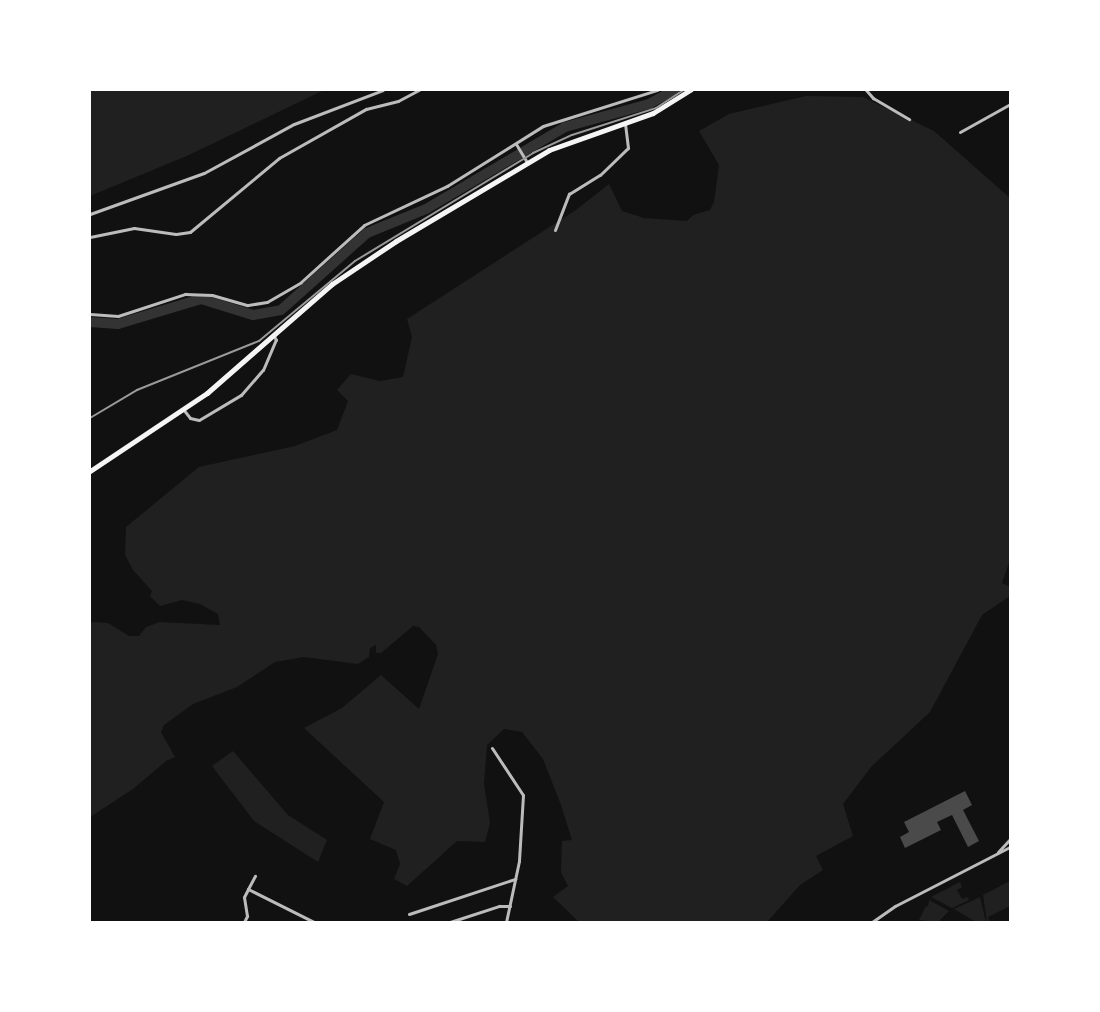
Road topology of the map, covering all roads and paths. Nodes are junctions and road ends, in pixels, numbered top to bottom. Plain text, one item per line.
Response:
1 (383, 90) edge
2 (419, 90) edge
3 (657, 90) edge
4 (690, 90) edge
5 (866, 90) edge
6 (1010, 104) edge
7 (909, 119) dead end
8 (625, 122) junction
9 (960, 132) dead end
10 (517, 145) junction
11 (527, 162) junction
12 (90, 214) edge
13 (554, 230) dead end
14 (90, 237) edge
15 (90, 314) edge
16 (274, 336) junction
17 (183, 409) junction
18 (90, 470) edge
19 (492, 748) dead end
20 (1010, 839) edge
21 (1010, 847) edge
22 (995, 854) junction
23 (255, 876) dead end
24 (515, 879) junction
25 (248, 888) junction
26 (510, 906) junction
27 (409, 914) dead end
28 (244, 922) edge
29 (314, 922) edge
30 (450, 922) edge
31 (506, 922) edge
32 (872, 922) edge

1 - 12 street
2 - 14 street
3 - 10 street
4 - 8 main road
5 - 7 street
6 - 9 street
8 - 11 main road
8 - 13 street
10 - 11 street
10 - 15 street
11 - 16 main road
16 - 17 main road
16 - 17 street
17 - 18 main road
19 - 24 street
20 - 22 street
21 - 22 street
22 - 32 street
23 - 25 street
24 - 26 street
24 - 27 street
25 - 28 street
25 - 29 street
26 - 30 street
26 - 31 street

